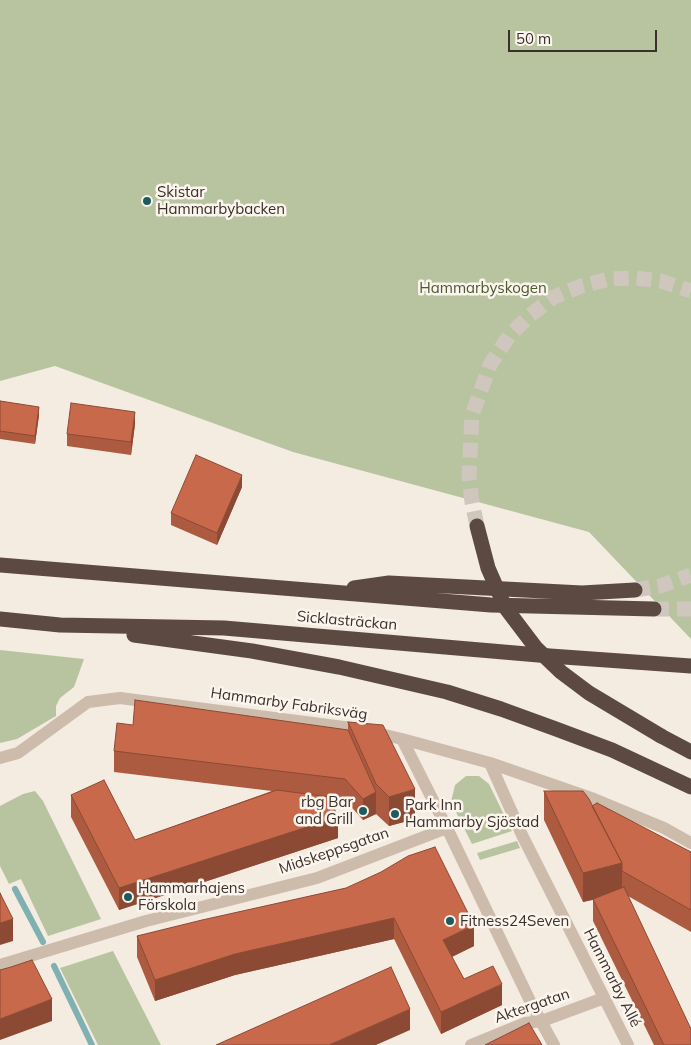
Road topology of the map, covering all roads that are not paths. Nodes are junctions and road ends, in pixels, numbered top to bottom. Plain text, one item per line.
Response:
1 (477, 526) tunnel mouth
2 (0, 565) edge
3 (635, 590) tunnel mouth
4 (327, 592) junction
5 (654, 609) tunnel mouth
6 (0, 619) edge
7 (60, 625) junction
8 (691, 666) edge
9 (402, 739) junction
10 (691, 752) edge
11 (0, 758) edge
12 (490, 763) junction
13 (691, 787) edge
14 (447, 828) junction
15 (691, 843) edge
16 (0, 965) edge
17 (604, 998) junction
18 (542, 1022) junction
19 (471, 1045) edge
20 (554, 1045) edge
21 (628, 1045) edge

1 - 10 highway, bridge
2 - 4 highway, Sicklasträckan
3 - 4 highway
4 - 5 highway, Sicklasträckan
6 - 7 highway, Sicklasträckan
7 - 8 highway, Sicklasträckan
7 - 13 highway
9 - 11 street, Hammarby Fabriksväg
9 - 12 street, Hammarby Fabriksväg
9 - 14 street
12 - 15 street, Hammarby Fabriksväg
12 - 17 street, Hammarby Allé
14 - 16 street, Midskeppsgatan
14 - 18 street
17 - 18 street, Aktergatan
17 - 21 street, Hammarby Allé
18 - 19 street, Aktergatan
18 - 20 street

